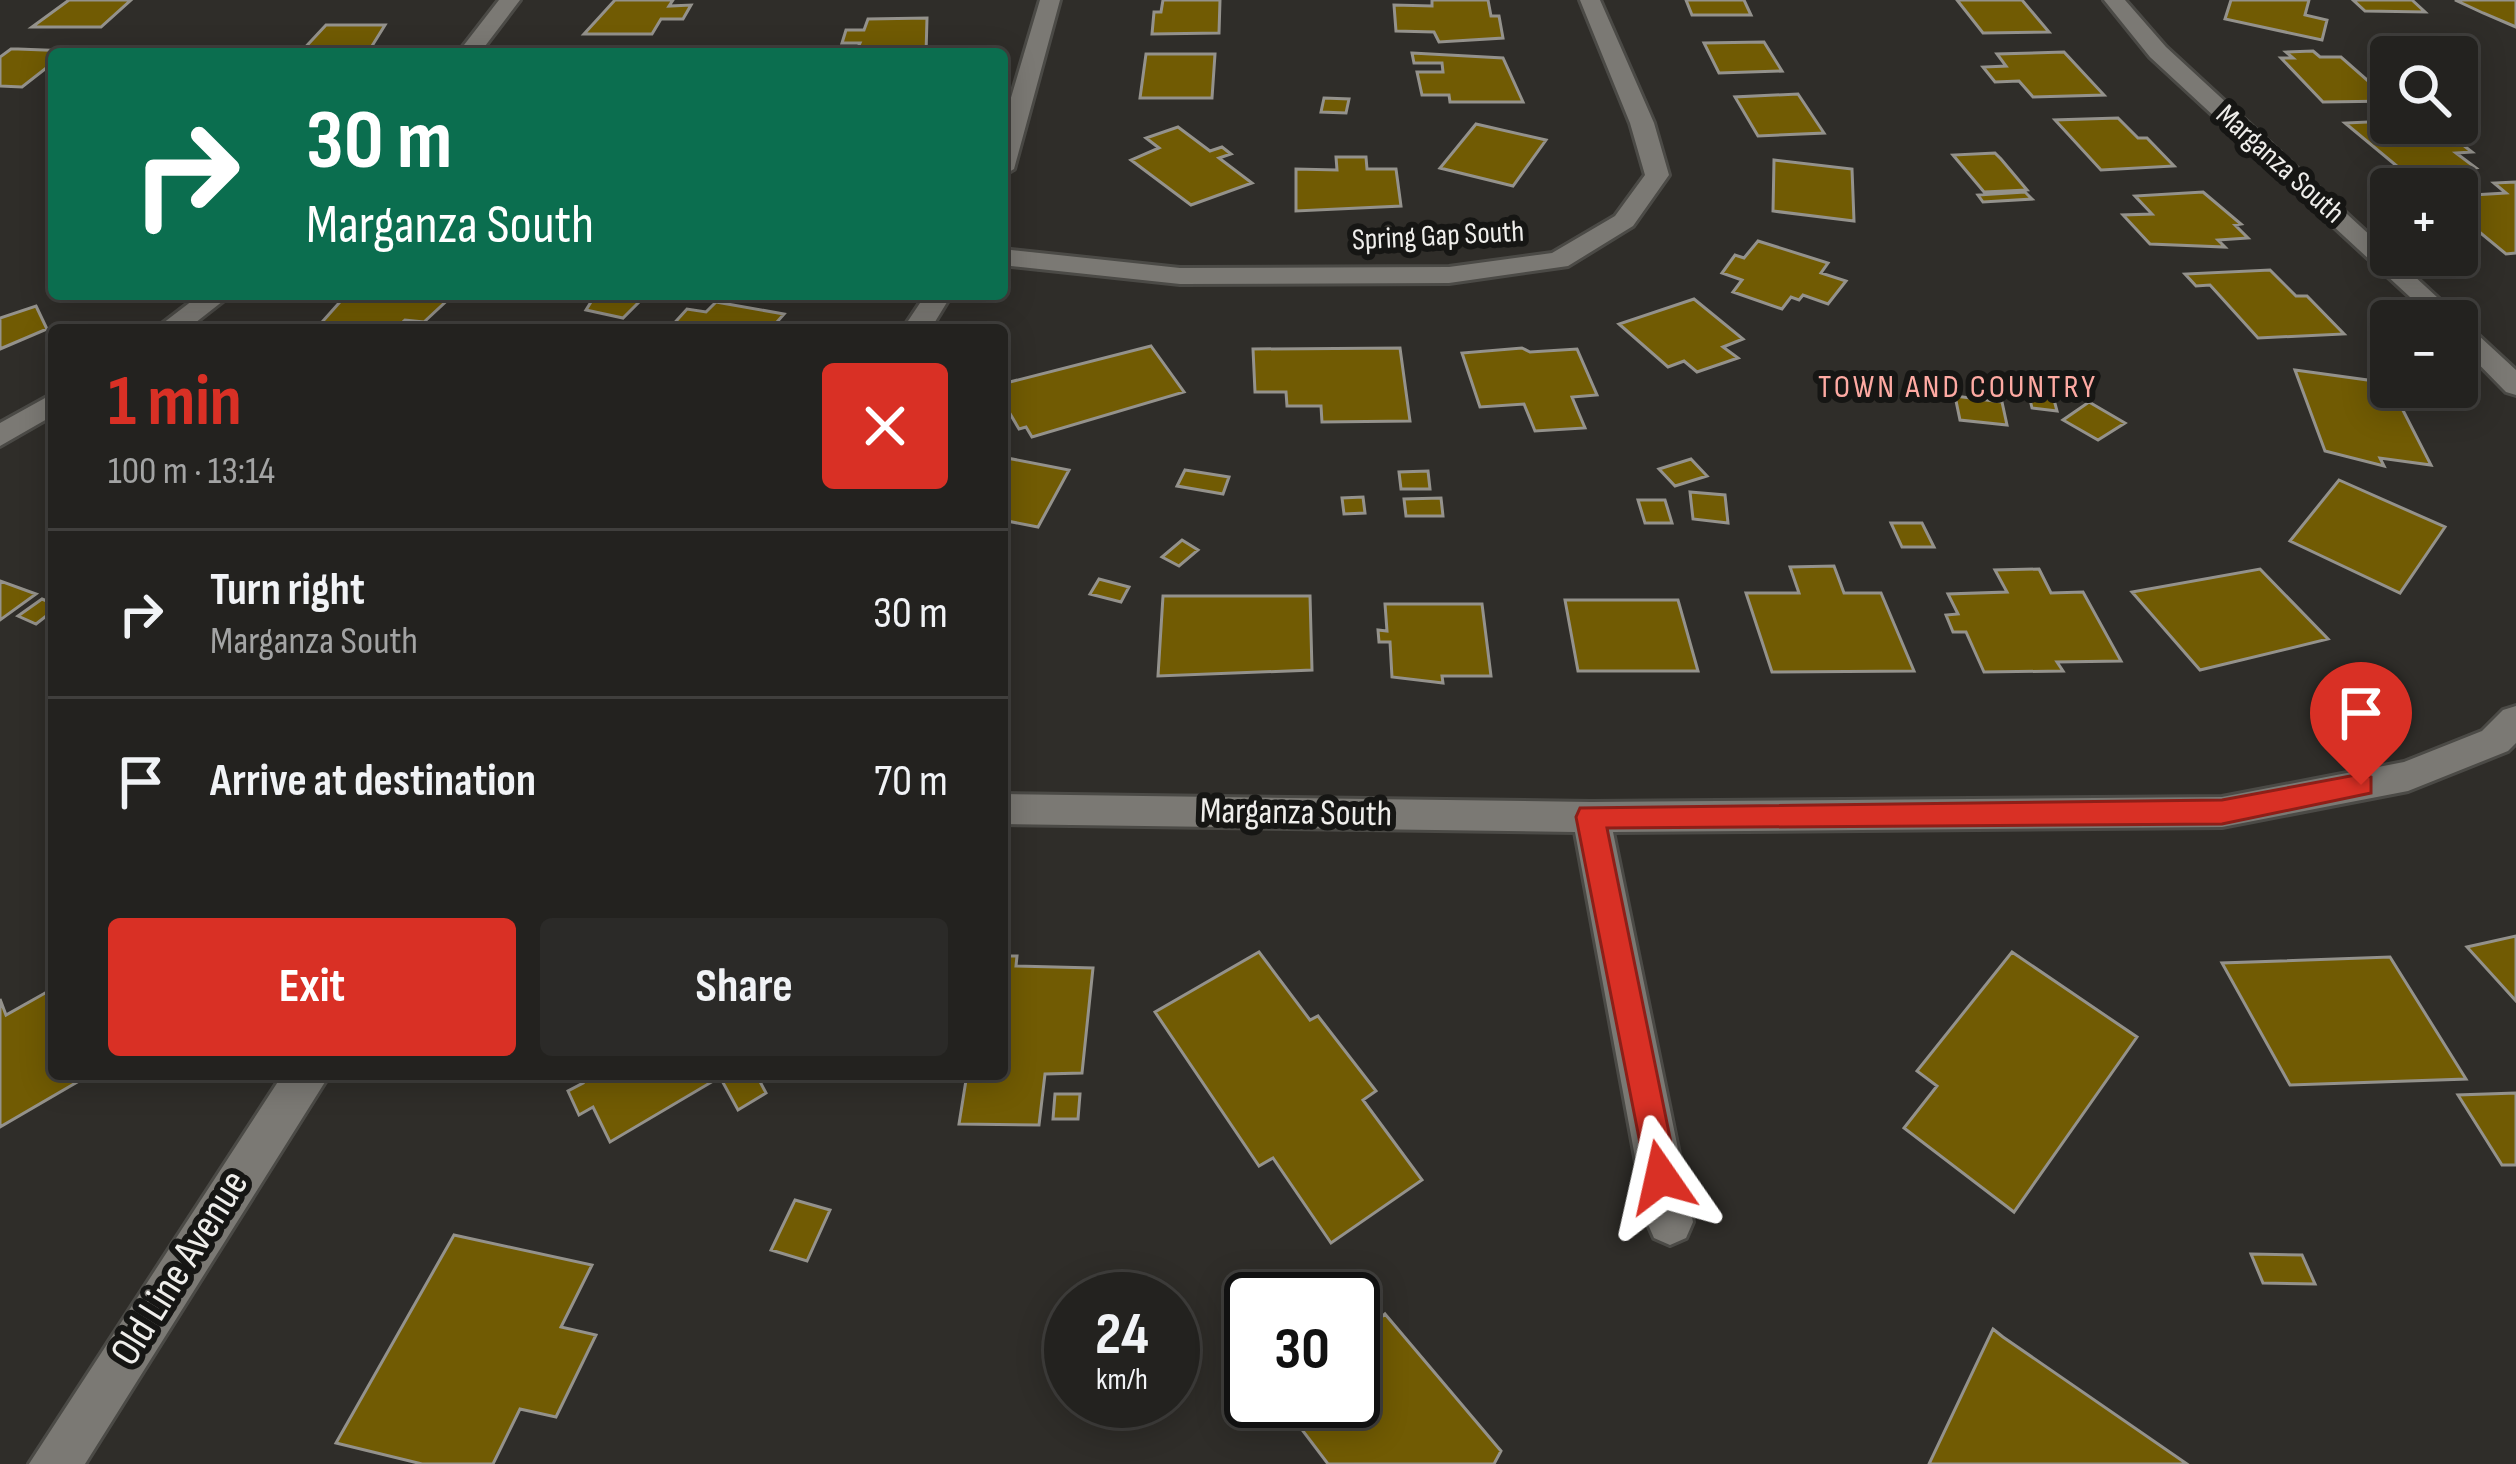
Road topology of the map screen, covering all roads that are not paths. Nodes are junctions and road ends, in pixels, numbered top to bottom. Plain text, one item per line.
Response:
1 (510, 0) edge
2 (1050, 0) edge
3 (1590, 0) edge
4 (2114, 0) edge
5 (473, 48) edge
6 (1008, 148) edge
7 (1008, 258) edge
8 (210, 300) edge
9 (2429, 300) edge
10 (176, 324) edge
11 (2478, 347) edge
12 (2516, 386) edge
13 (48, 406) edge
14 (0, 436) edge
15 (2516, 720) edge
16 (1008, 809) edge
17 (1591, 817) junction
18 (304, 1080) edge
19 (1670, 1222) dead end
20 (55, 1464) edge

1 - 5 street
2 - 6 street
3 - 7 street, Spring Gap South
4 - 9 street, Marganza South
8 - 10 street
11 - 12 street, Marganza South
13 - 14 street
15 - 17 street, Marganza South
16 - 17 street, Marganza South
17 - 19 street
18 - 20 street, Old Line Avenue

